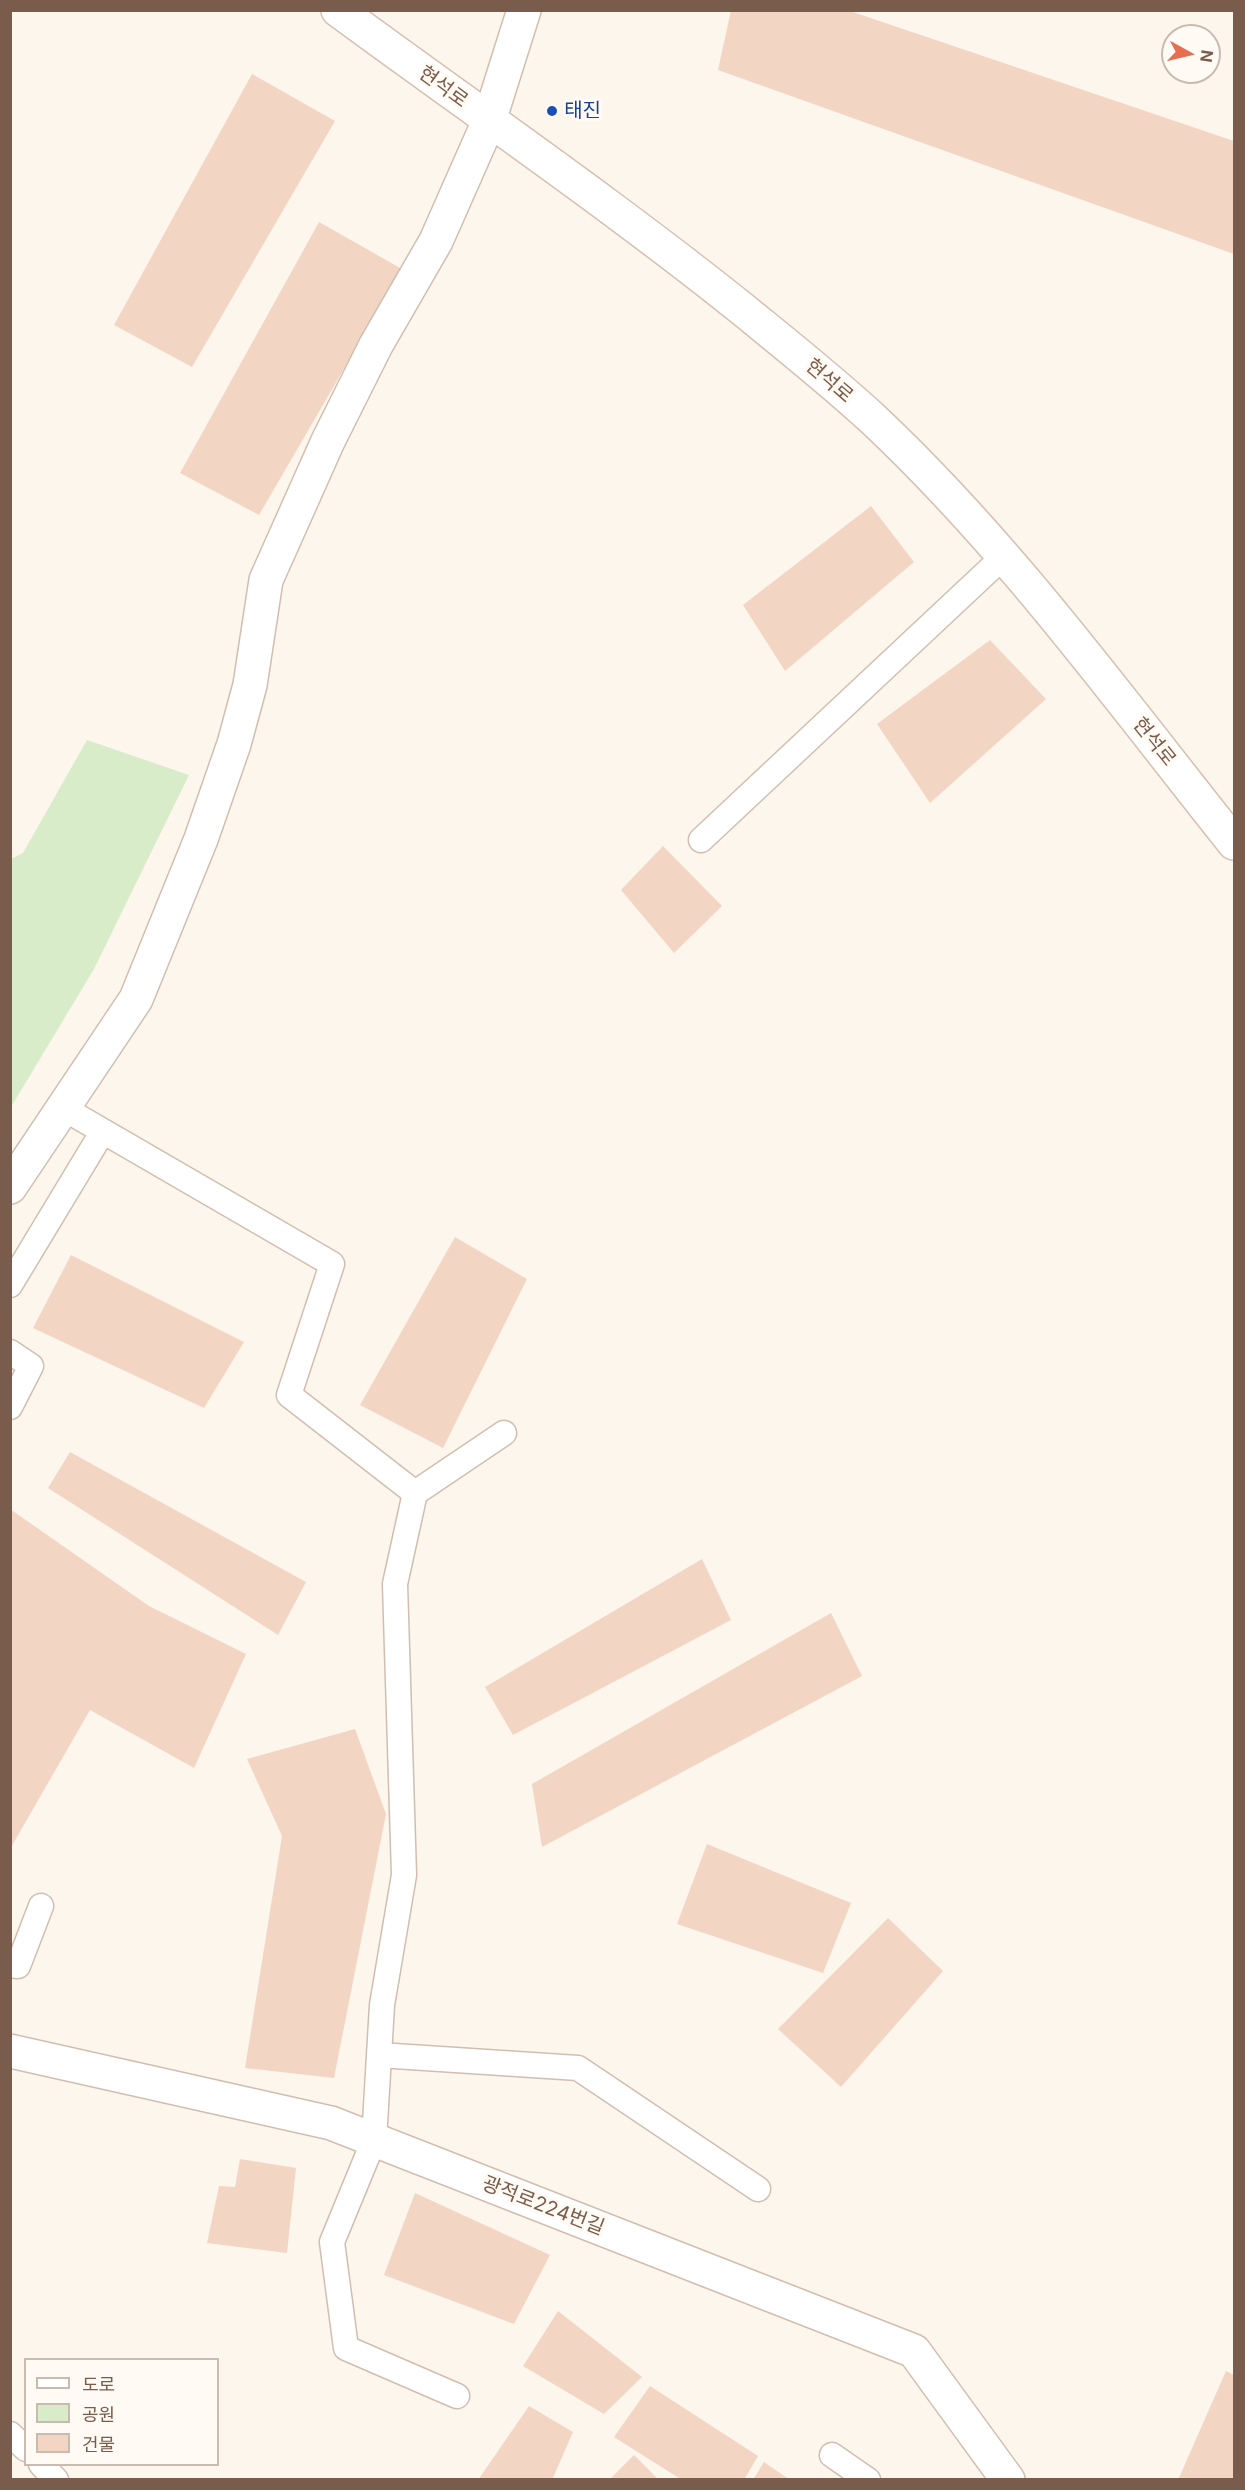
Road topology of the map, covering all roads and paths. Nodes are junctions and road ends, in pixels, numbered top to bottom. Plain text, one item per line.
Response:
1 (338, 10) edge
2 (524, 10) edge
3 (489, 122) junction
4 (1003, 557) junction
5 (701, 840) dead end
6 (1234, 843) edge
7 (63, 1107) junction
8 (103, 1131) junction
9 (10, 1187) edge
10 (10, 1285) edge
11 (10, 1352) edge
12 (10, 1407) edge
13 (504, 1433) dead end
14 (415, 1493) junction
15 (41, 1906) dead end
16 (10, 1965) edge
17 (10, 2051) edge
18 (379, 2055) junction
19 (374, 2140) junction
20 (758, 2188) dead end
21 (457, 2396) dead end
22 (10, 2434) edge
23 (24, 2447) edge
24 (832, 2455) dead end
25 (43, 2466) edge
26 (56, 2480) edge
27 (867, 2480) edge
28 (1008, 2480) edge

1 - 3 street, 현석로
2 - 3 street
3 - 4 street, 현석로
3 - 7 street
4 - 5 lane
4 - 6 street, 현석로
7 - 8 lane
7 - 9 street
8 - 10 lane
8 - 14 lane
11 - 12 lane
13 - 14 lane
14 - 18 lane
15 - 16 lane
17 - 19 street, 광적로224번길
18 - 19 lane
18 - 20 lane
19 - 21 lane
19 - 28 street, 광적로224번길
22 - 23 lane
24 - 27 lane
25 - 26 lane

